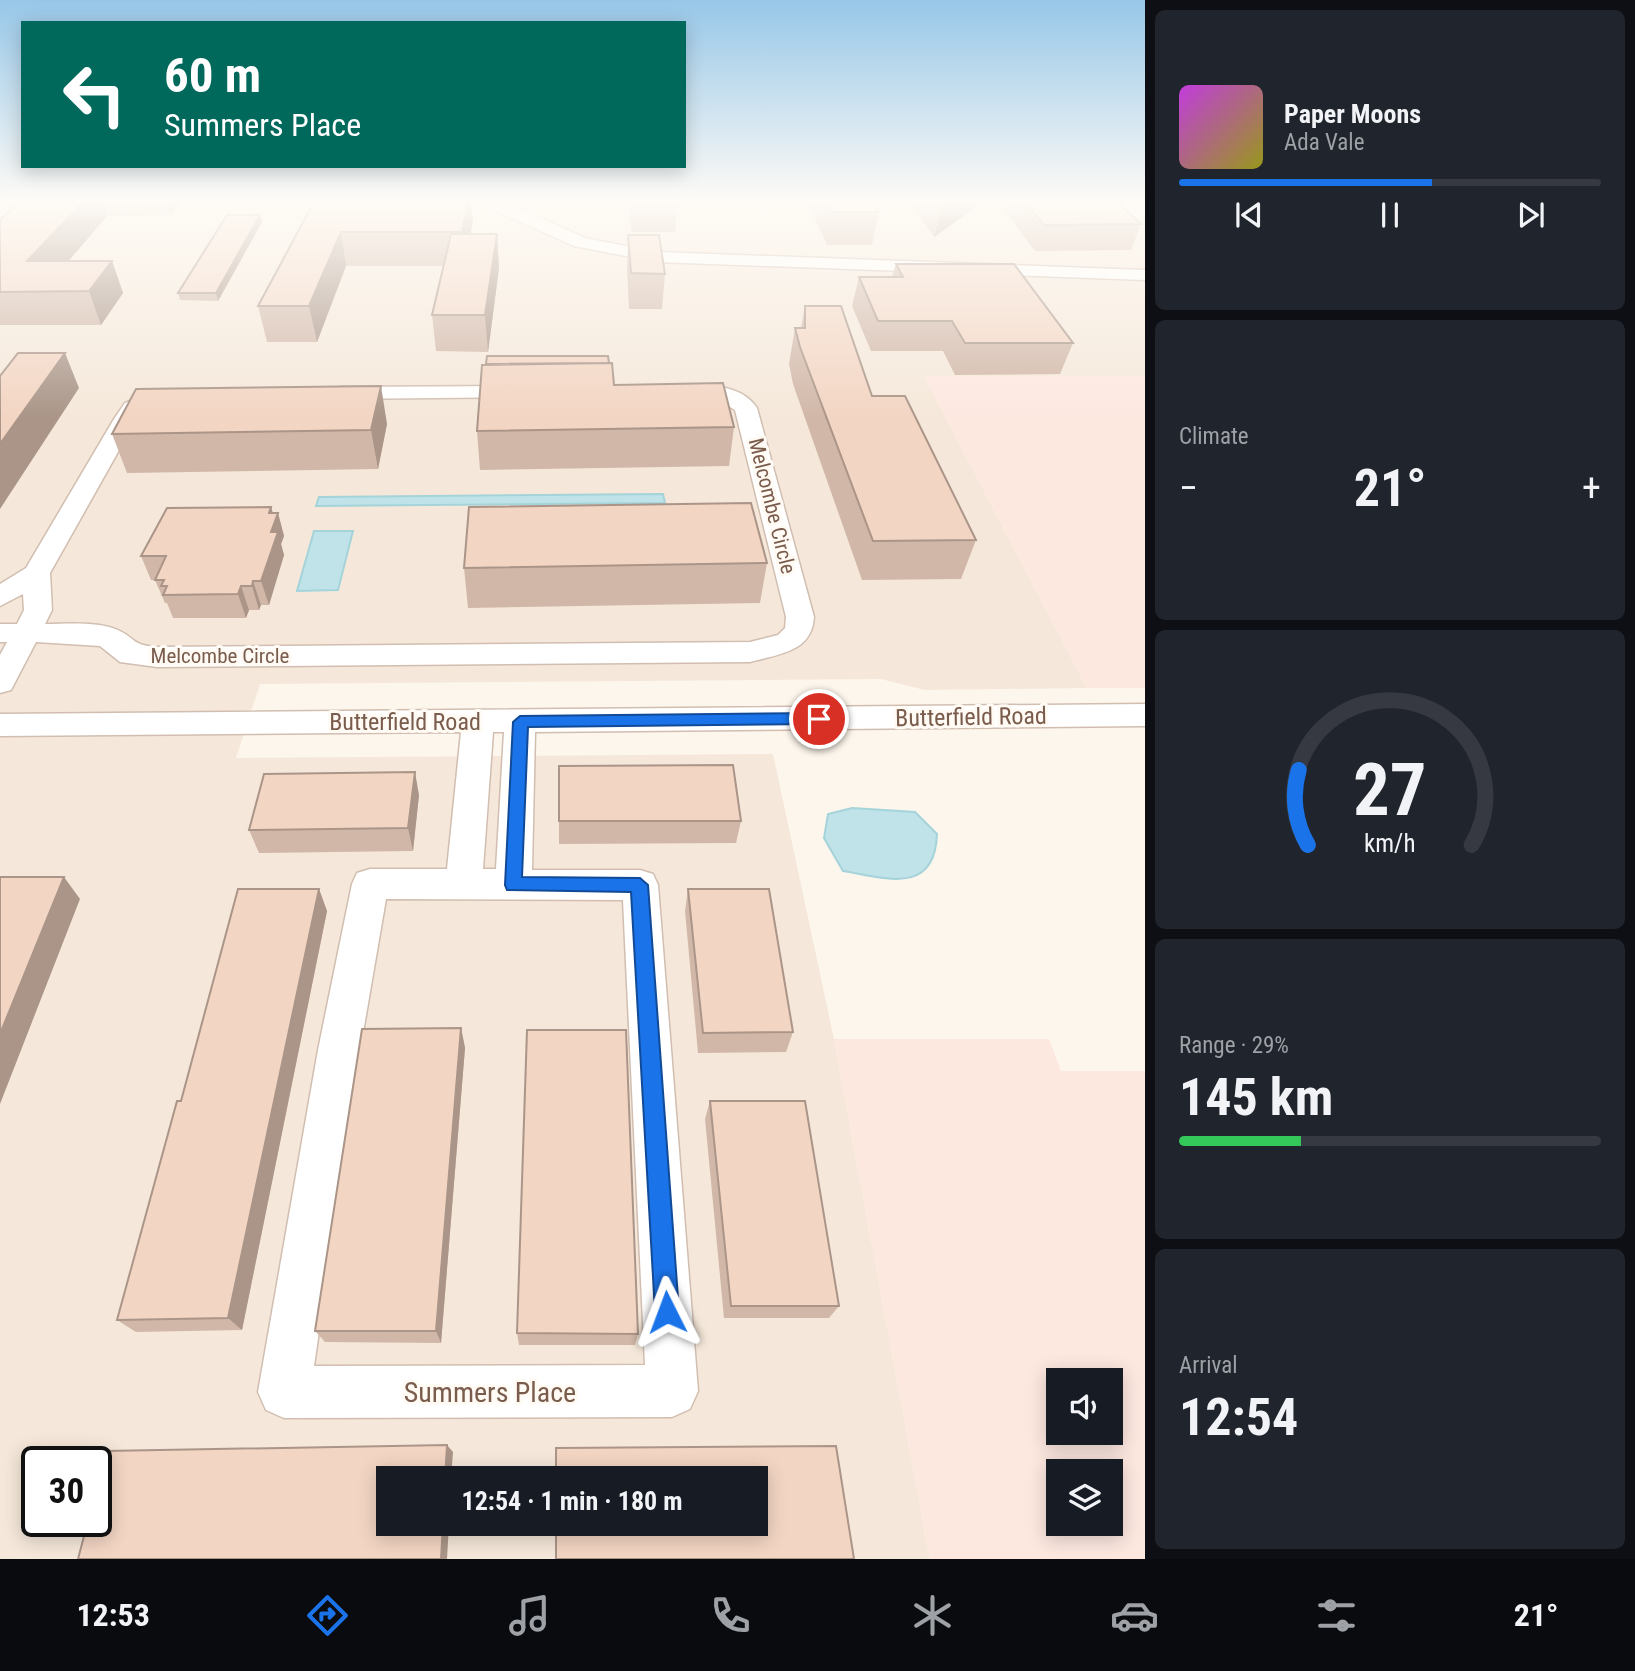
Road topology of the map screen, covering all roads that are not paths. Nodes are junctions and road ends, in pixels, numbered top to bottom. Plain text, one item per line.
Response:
1 (1084, 273) edge
2 (1145, 275) edge
3 (663, 391) edge
4 (551, 392) edge
5 (315, 393) edge
6 (165, 396) edge
7 (36, 573) junction
8 (0, 597) edge
9 (13, 633) edge
10 (0, 683) edge
11 (1145, 715) edge
12 (478, 722) junction
13 (520, 722) junction
14 (0, 725) edge
15 (464, 884) junction
16 (513, 885) junction

1 - 2 street
3 - 9 street, Melcombe Circle
4 - 5 street
6 - 7 street
7 - 8 street
7 - 9 street
9 - 10 street
11 - 13 street, Butterfield Road
12 - 13 street, Butterfield Road
12 - 14 street, Butterfield Road
12 - 15 street
13 - 16 street
15 - 16 street, Summers Place
15 - 16 street, Summers Place

